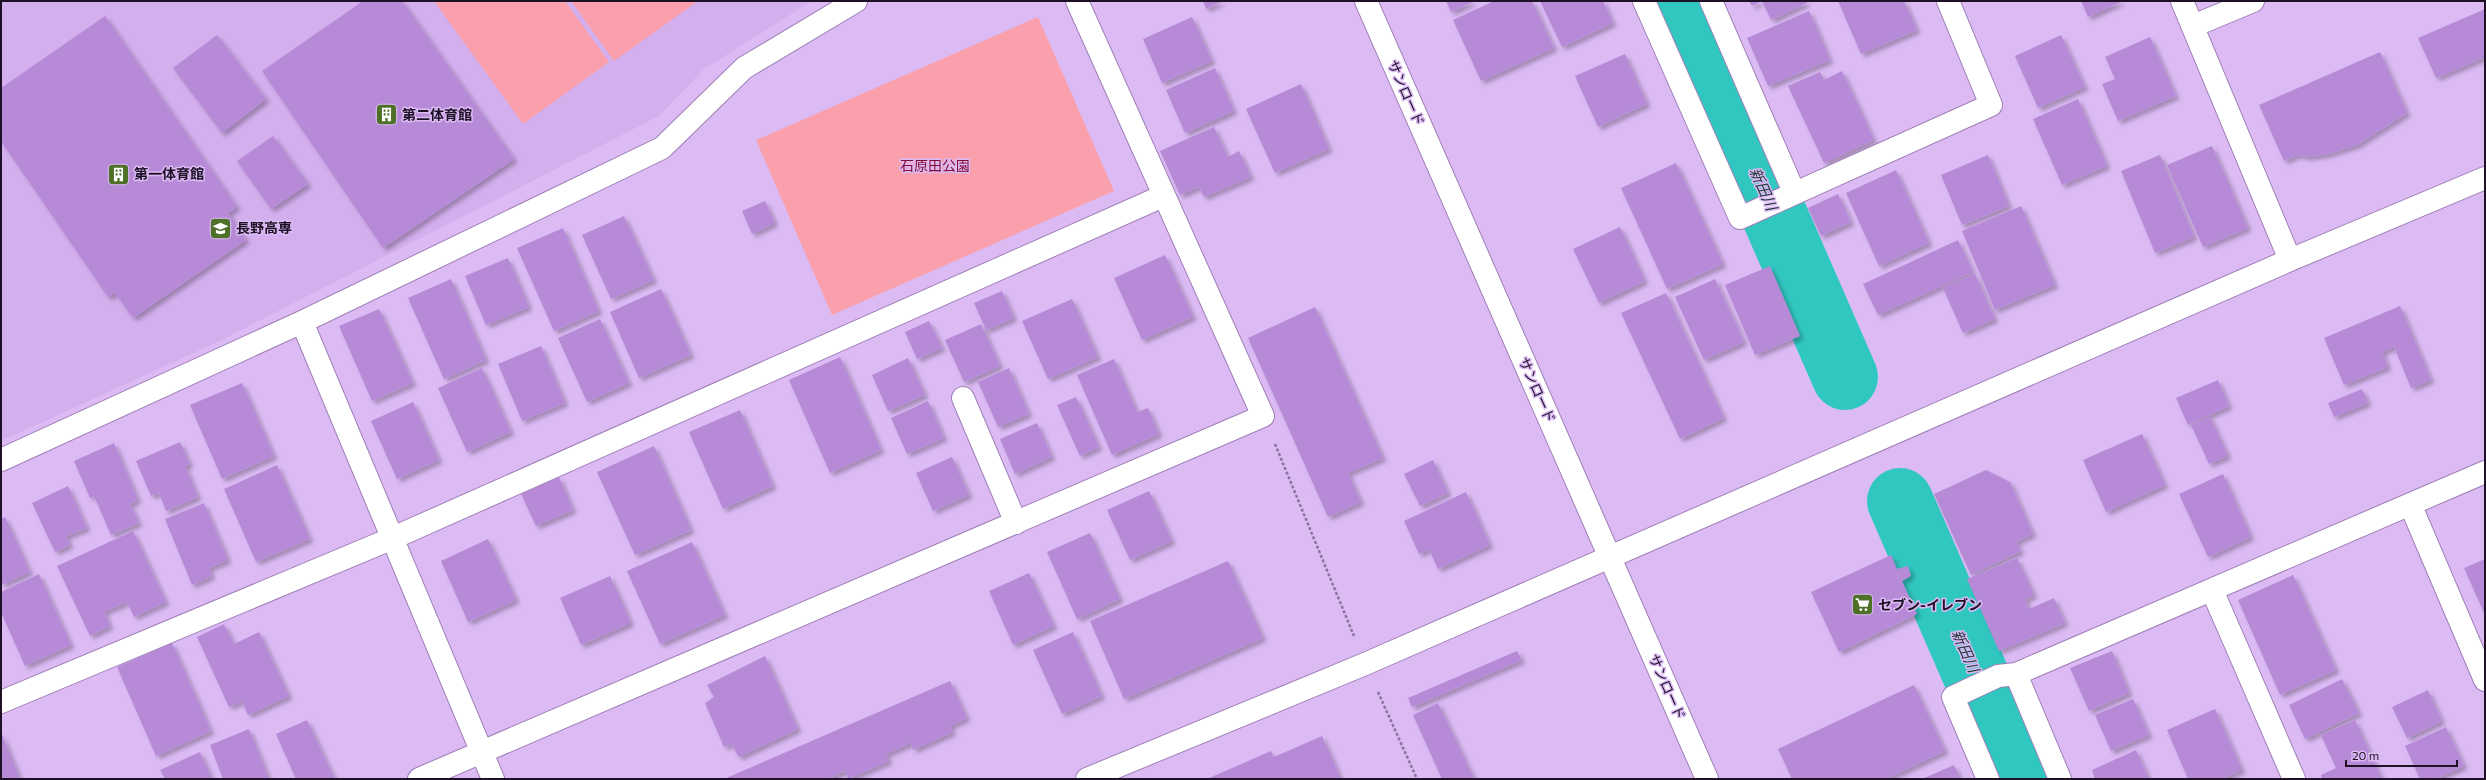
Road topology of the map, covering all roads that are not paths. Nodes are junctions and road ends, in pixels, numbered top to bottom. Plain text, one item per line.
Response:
1 (856, 1) edge
2 (1077, 1) edge
3 (1366, 1) edge
4 (1644, 1) edge
5 (1711, 1) edge
6 (1948, 1) edge
7 (2182, 1) edge
8 (2253, 1) edge
9 (2193, 26) junction
10 (2485, 178) edge
11 (1163, 196) junction
12 (1786, 196) junction
13 (2290, 260) junction
14 (302, 322) junction
15 (963, 398) dead end
16 (2, 457) edge
17 (2485, 472) edge
18 (2410, 504) junction
19 (1016, 523) junction
20 (392, 538) junction
21 (1610, 556) junction
22 (2212, 590) junction
23 (2007, 675) junction
24 (2485, 680) edge
25 (1, 702) edge
26 (482, 753) junction
27 (419, 779) edge
28 (493, 779) edge
29 (1087, 779) edge
30 (1707, 779) edge
31 (1988, 779) edge
32 (2060, 779) edge
33 (2294, 779) edge

1 - 14 street
2 - 11 street
3 - 21 street, サンロード
4 - 12 street
5 - 12 street
6 - 12 street
7 - 9 street
8 - 9 street
9 - 13 street
10 - 13 street
11 - 19 street
11 - 20 street
13 - 21 street
14 - 16 street
14 - 20 street
15 - 19 street
17 - 18 street
18 - 22 street
18 - 24 street
19 - 26 street
20 - 25 street
20 - 26 street
21 - 29 street
21 - 30 street, サンロード
22 - 23 street
22 - 33 street
23 - 31 street
23 - 32 street
26 - 27 street
26 - 28 street

